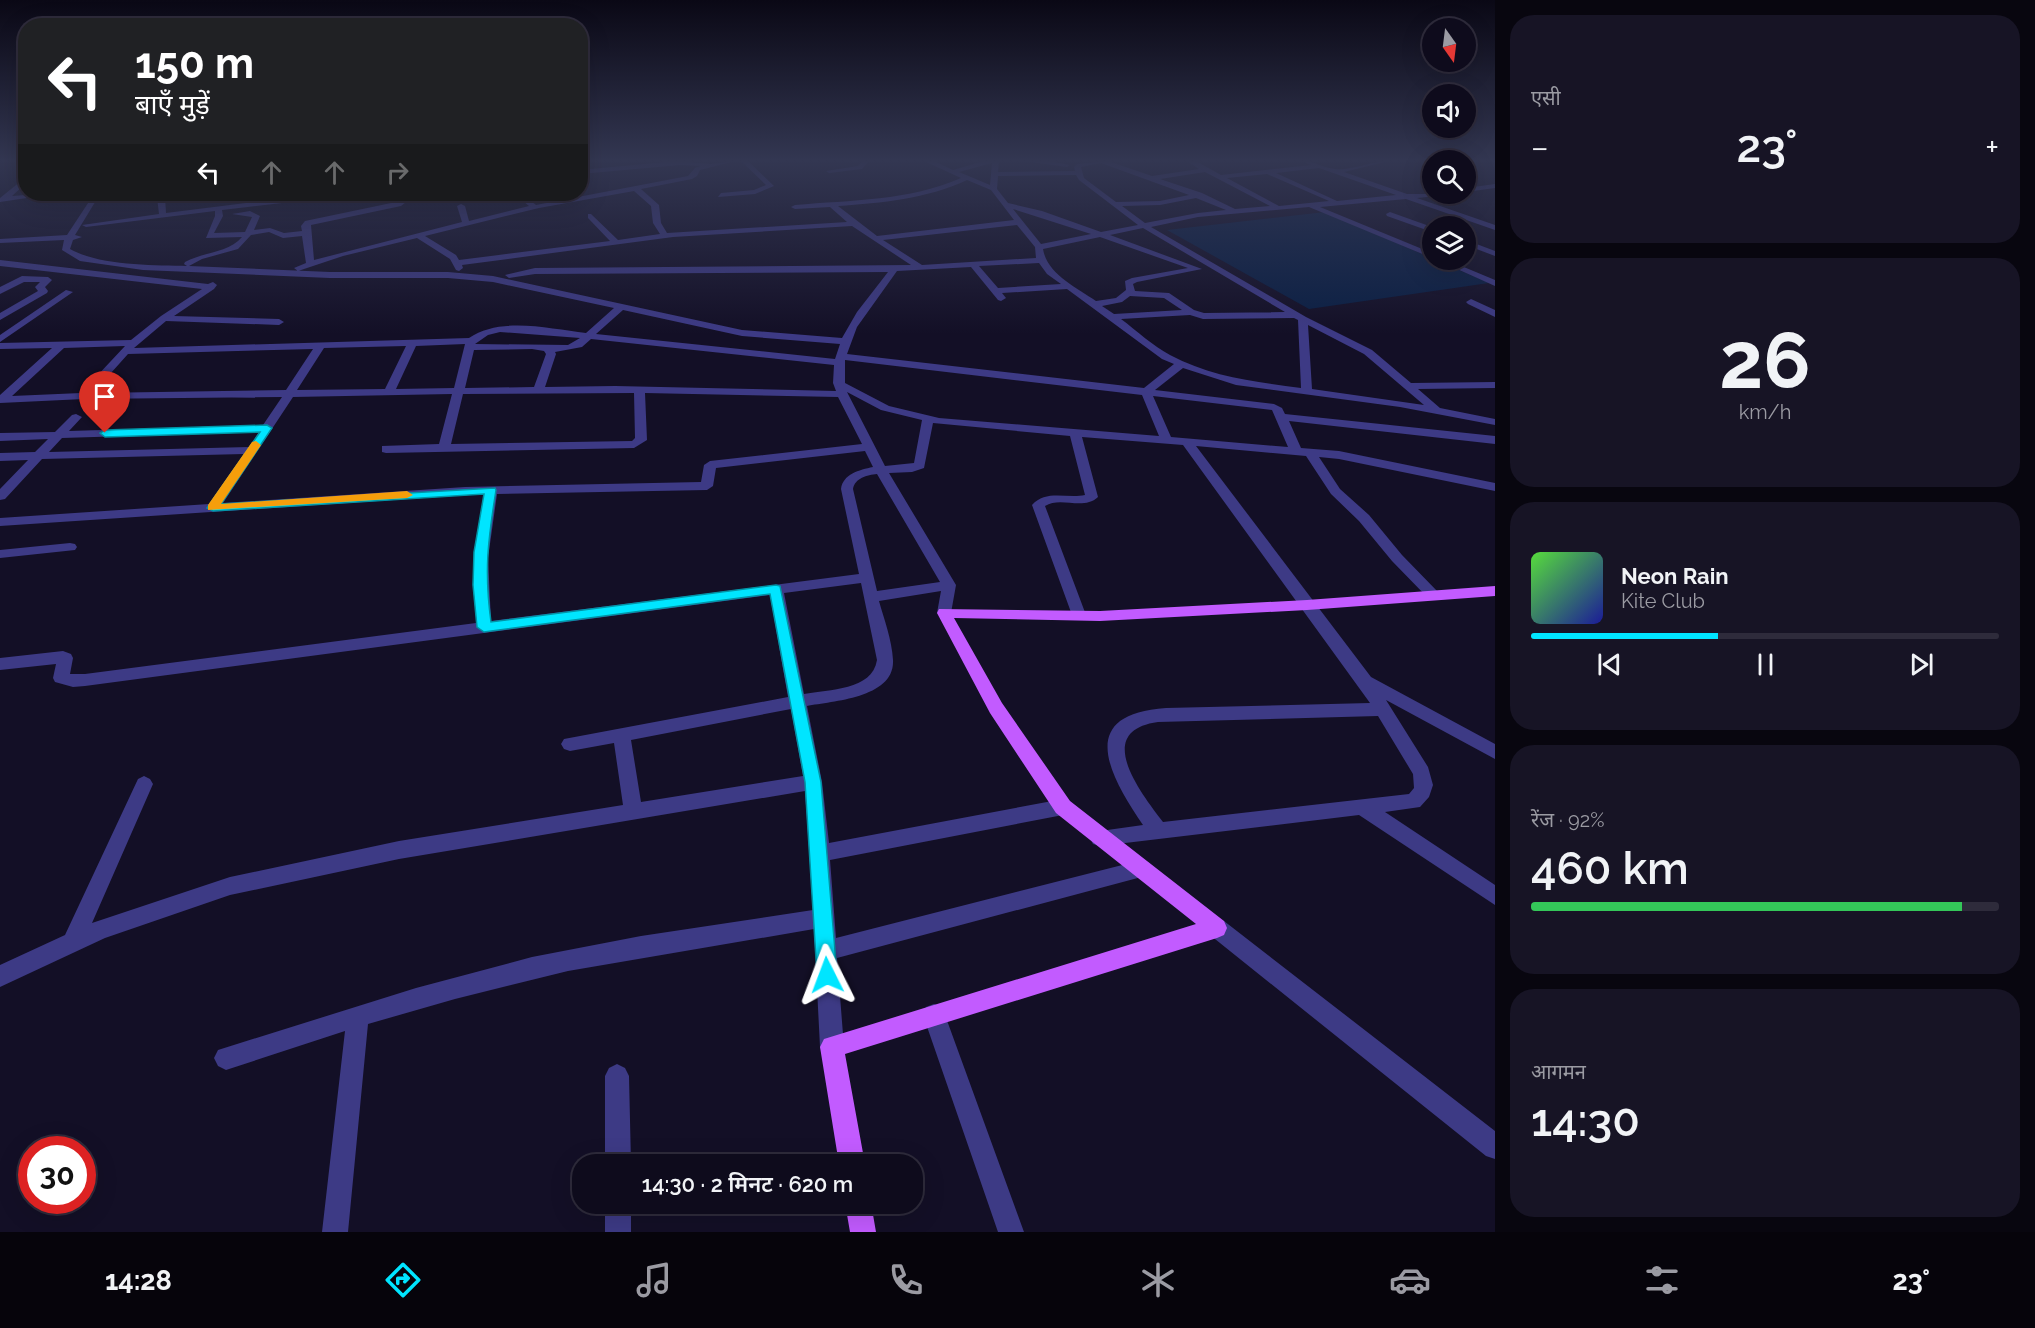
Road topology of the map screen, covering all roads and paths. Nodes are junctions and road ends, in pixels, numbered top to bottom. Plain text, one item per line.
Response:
1 (81, 218) edge
2 (90, 218) edge
3 (136, 218) edge
4 (216, 218) edge
5 (256, 218) edge
6 (333, 218) edge
7 (464, 218) edge
8 (488, 218) edge
9 (593, 218) edge
10 (656, 218) edge
11 (848, 218) edge
12 (1016, 218) edge
13 (1054, 218) edge
14 (1135, 218) edge
15 (1181, 218) edge
16 (1342, 218) edge
17 (1402, 218) edge
18 (1468, 218) edge
19 (1019, 222) junction
20 (466, 224) junction
21 (854, 224) junction
22 (86, 225) junction
23 (1144, 226) junction
24 (1422, 226) edge
25 (1495, 228) edge
26 (248, 233) junction
27 (306, 233) junction
28 (1098, 235) junction
29 (81, 236) junction
30 (419, 236) junction
31 (665, 236) junction
32 (69, 238) junction
33 (876, 238) junction
34 (0, 242) edge
35 (616, 242) junction
36 (1476, 245) edge
37 (1039, 247) junction
38 (1493, 251) edge
39 (1422, 252) edge
40 (1476, 253) edge
41 (1041, 260) junction
42 (0, 263) edge
43 (188, 264) junction
44 (310, 264) junction
45 (973, 264) junction
46 (458, 266) junction
47 (33, 267) junction
48 (298, 268) junction
49 (921, 268) junction
50 (894, 269) junction
51 (1464, 270) edge
52 (231, 271) junction
53 (509, 275) junction
54 (22, 279) junction
55 (0, 280) edge
56 (1495, 283) edge
57 (1070, 286) junction
58 (211, 287) junction
59 (0, 291) edge
60 (995, 291) junction
61 (69, 292) dead end
62 (1130, 293) junction
63 (1003, 300) dead end
64 (1471, 302) dead end
65 (1095, 304) junction
66 (622, 306) junction
67 (1191, 312) junction
68 (1495, 314) edge
69 (0, 317) edge
70 (1113, 317) junction
71 (1300, 317) junction
72 (164, 318) junction
73 (279, 322) dead end
74 (589, 336) junction
75 (845, 338) junction
76 (0, 339) edge
77 (133, 343) junction
78 (412, 343) junction
79 (470, 344) junction
80 (61, 345) junction
81 (0, 346) edge
82 (320, 346) junction
83 (548, 349) junction
84 (125, 351) junction
85 (840, 359) junction
86 (1181, 364) junction
87 (1236, 382) junction
88 (1495, 385) edge
89 (1410, 386) junction
90 (840, 389) junction
91 (538, 390) junction
92 (639, 390) junction
93 (1307, 391) junction
94 (389, 392) junction
95 (457, 392) junction
96 (1146, 392) junction
97 (289, 394) junction
98 (84, 396) junction
99 (0, 400) edge
100 (1274, 407) junction
101 (1436, 411) junction
102 (76, 417) dead end
103 (1283, 417) junction
104 (928, 419) junction
105 (1495, 422) edge
106 (267, 428) junction
107 (1075, 433) junction
108 (59, 435) junction
109 (0, 437) edge
110 (1166, 440) junction
111 (1495, 440) edge
112 (1187, 442) junction
113 (868, 447) junction
114 (444, 448) junction
115 (386, 449) dead end
116 (252, 450) junction
117 (1303, 452) junction
118 (39, 456) junction
119 (0, 457) edge
120 (880, 469) junction
121 (1495, 487) edge
122 (490, 490) junction
123 (0, 496) edge
124 (213, 508) junction
125 (0, 522) edge
126 (70, 547) dead end
127 (0, 554) edge
128 (867, 578) junction
129 (949, 585) junction
130 (776, 589) junction
131 (1495, 591) edge
132 (1433, 595) junction
133 (872, 597) junction
134 (1307, 605) junction
135 (944, 613) junction
136 (1079, 615) junction
137 (484, 627) junction
138 (0, 664) edge
139 (1365, 680) junction
140 (797, 702) junction
141 (1383, 709) junction
142 (621, 734) junction
143 (570, 744) dead end
144 (1495, 752) edge
145 (813, 782) junction
146 (144, 784) dead end
147 (1360, 806) junction
148 (1063, 807) junction
149 (633, 810) junction
150 (1158, 830) junction
151 (1100, 838) junction
152 (820, 853) junction
153 (1142, 868) junction
154 (1495, 896) edge
155 (824, 918) junction
156 (1217, 928) junction
157 (72, 943) junction
158 (826, 951) junction
159 (0, 976) edge
160 (933, 1015) junction
161 (358, 1016) junction
162 (832, 1047) junction
163 (226, 1058) dead end
164 (617, 1076) dead end
165 (1495, 1147) edge
166 (618, 1154) edge
167 (850, 1154) edge
168 (618, 1214) edge
169 (860, 1214) edge
170 (335, 1232) edge
171 (618, 1232) edge
172 (863, 1232) edge
173 (1011, 1232) edge

1 - 32 street
2 - 22 street
3 - 22 street
4 - 26 street
5 - 26 street
6 - 27 street
7 - 20 street
8 - 20 street
9 - 35 street
10 - 31 street
11 - 21 street
12 - 19 street
13 - 28 street
14 - 23 street
15 - 23 street
16 - 39 street
17 - 24 street
18 - 25 street
19 - 33 street
19 - 37 street
20 - 30 street
21 - 31 street
21 - 33 street
22 - 29 street
23 - 28 street
23 - 71 street
26 - 27 street
26 - 43 street
27 - 44 street
28 - 37 street
28 - 62 street
29 - 32 street
29 - 43 street
30 - 44 street
30 - 46 street
31 - 35 street
32 - 34 street
32 - 52 street
33 - 49 street
35 - 46 street
36 - 38 street
37 - 41 street
38 - 40 street
41 - 45 street
41 - 57 street
42 - 47 street
43 - 48 street
44 - 48 street
45 - 49 street
45 - 60 street
46 - 48 street
46 - 53 street
47 - 54 street
47 - 58 street
49 - 50 street
50 - 53 street
50 - 75 street
51 - 56 street
52 - 58 street
52 - 66 street
53 - 75 street
54 - 55 street
54 - 59 street
54 - 69 street
57 - 60 street
57 - 65 street
58 - 72 street
60 - 63 street
61 - 76 street
62 - 65 street
62 - 67 street
64 - 68 street
65 - 70 street
66 - 74 street
66 - 75 street
67 - 70 street
67 - 71 street
70 - 86 street
71 - 89 street
71 - 93 street
72 - 73 street
72 - 77 street
74 - 79 street
74 - 83 street
74 - 85 street
75 - 85 street
77 - 80 street
77 - 84 street
78 - 79 street
78 - 82 street
78 - 94 street
79 - 83 street
79 - 95 street
80 - 81 street
80 - 99 street
82 - 84 street
82 - 97 street
83 - 91 street
84 - 98 street
85 - 90 street
85 - 96 street
86 - 87 street
86 - 96 street
87 - 93 street
87 - 100 street
88 - 89 street
89 - 101 street
90 - 92 street
90 - 104 street
90 - 113 street
91 - 92 street
91 - 95 street
92 - 114 street
93 - 101 street
94 - 95 street
94 - 97 street
95 - 114 street
96 - 100 street
96 - 110 street
97 - 98 street
97 - 106 street
98 - 99 street
100 - 103 street
101 - 105 street
102 - 108 street
103 - 111 street
103 - 117 street
104 - 107 street
104 - 120 street
106 - 108 street
106 - 116 street
107 - 110 street
107 - 136 street
108 - 109 street
108 - 118 street
110 - 112 street
112 - 117 street
112 - 134 street
113 - 120 street
113 - 122 street
114 - 115 street
116 - 118 street
116 - 124 street
117 - 121 street
117 - 132 street
118 - 119 street
118 - 123 street
120 - 128 street
120 - 129 street
122 - 124 street
122 - 137 street
124 - 125 street
126 - 127 street
128 - 130 street
128 - 133 street
129 - 133 street
129 - 135 street
130 - 137 street
130 - 140 street
131 - 132 main road
132 - 134 main road
133 - 140 street
134 - 136 main road
134 - 139 street
135 - 136 main road
135 - 148 main road
137 - 138 street
139 - 141 street
139 - 144 street
140 - 142 street
140 - 145 street
141 - 147 street
141 - 150 street
142 - 143 street
142 - 149 street
145 - 149 street
145 - 152 street
146 - 157 street
147 - 150 street
147 - 154 street
148 - 151 main road
148 - 152 street
149 - 157 street
150 - 151 street
151 - 153 main road
152 - 155 street
153 - 156 main road
153 - 158 street
155 - 158 street
155 - 161 street
156 - 160 main road
156 - 165 street
157 - 159 street
158 - 162 street
160 - 162 main road
160 - 173 street
161 - 163 street
161 - 170 street
162 - 167 main road
164 - 166 street
168 - 171 street
169 - 172 main road

